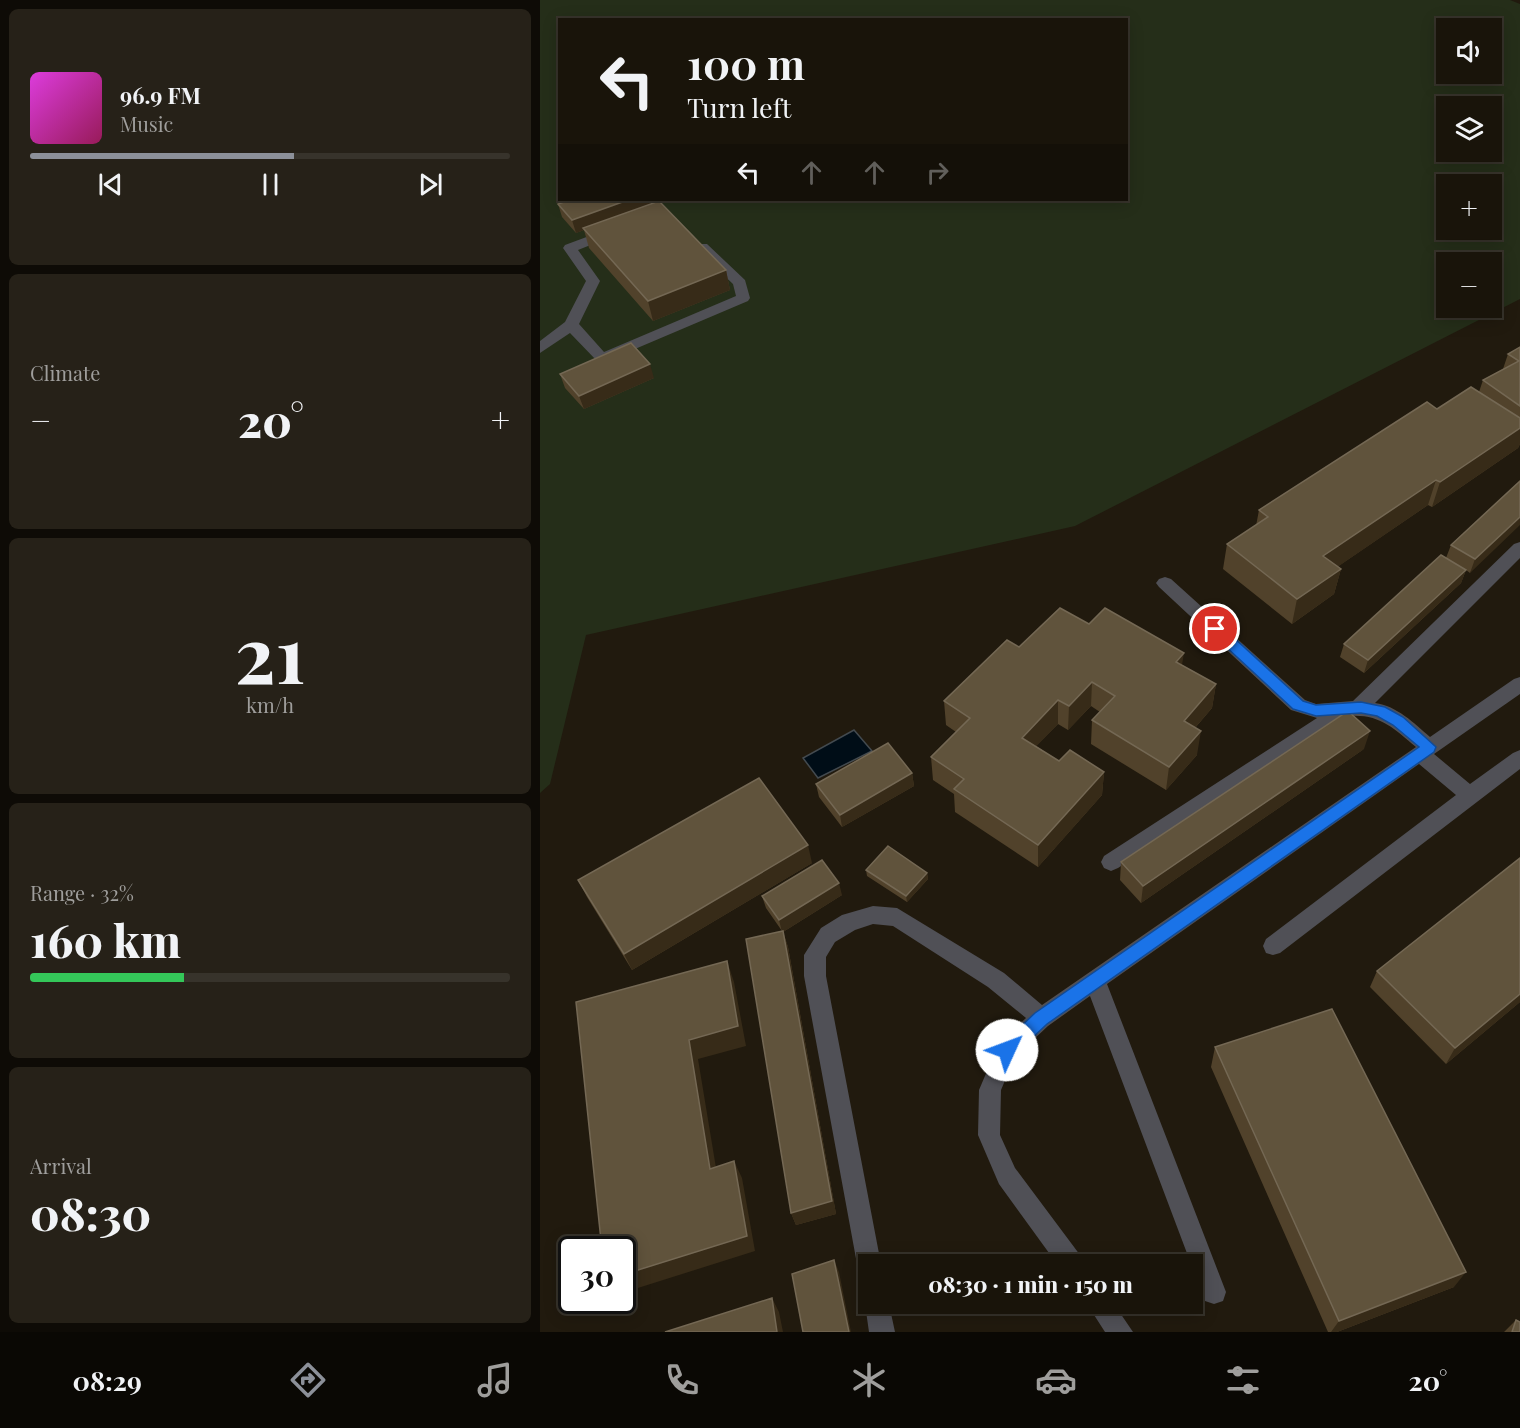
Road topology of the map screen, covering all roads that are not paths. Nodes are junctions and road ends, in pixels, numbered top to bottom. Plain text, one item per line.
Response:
1 (620, 228) edge
2 (694, 239) edge
3 (571, 325) junction
4 (540, 348) edge
5 (1520, 548) edge
6 (1165, 583) dead end
7 (1520, 684) edge
8 (1350, 710) junction
9 (1425, 750) junction
10 (1520, 758) edge
11 (1470, 795) junction
12 (1111, 862) dead end
13 (1273, 946) dead end
14 (1095, 981) junction
15 (1042, 1018) junction
16 (867, 1254) edge
17 (1064, 1254) edge
18 (1215, 1292) dead end
19 (879, 1314) edge
20 (1106, 1314) edge
21 (882, 1332) edge
22 (1120, 1332) edge

1 - 3 street
2 - 3 street
3 - 4 street
5 - 8 street
6 - 8 street
7 - 9 street
8 - 9 street
8 - 12 street
9 - 11 street
9 - 14 street
10 - 11 street
11 - 13 street
14 - 15 street
14 - 18 street
15 - 16 street
15 - 17 street
19 - 21 street
20 - 22 street

